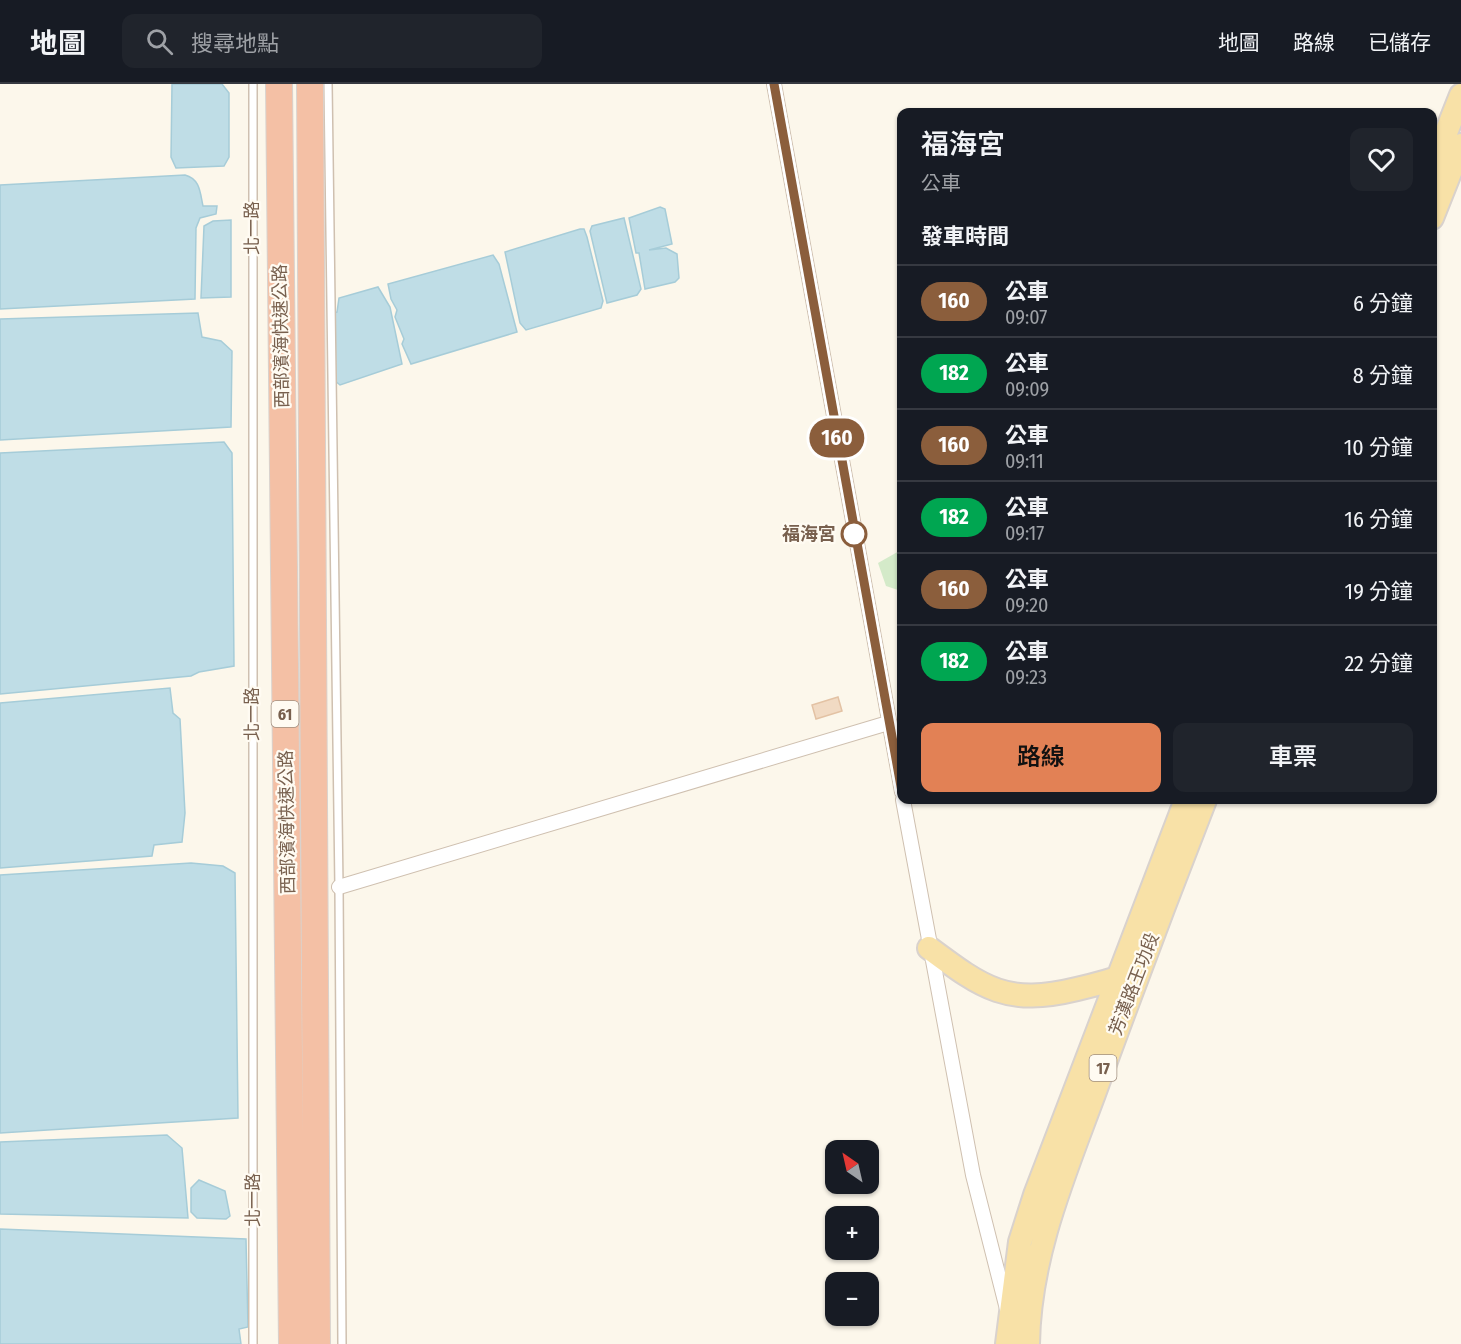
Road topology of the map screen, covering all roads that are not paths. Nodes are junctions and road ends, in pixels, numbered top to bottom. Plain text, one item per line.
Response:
1 (253, 84) edge
2 (279, 84) edge
3 (310, 84) edge
4 (328, 84) edge
5 (774, 84) edge
6 (1461, 95) edge
7 (1461, 145) edge
8 (1437, 155) edge
9 (1437, 205) edge
10 (888, 723) junction
11 (897, 770) edge
12 (904, 804) edge
13 (1184, 804) edge
14 (1203, 804) edge
15 (339, 886) junction
16 (929, 948) junction
17 (1139, 970) junction
18 (1116, 979) junction
19 (1009, 1318) junction
20 (254, 1344) edge
21 (292, 1344) edge
22 (317, 1344) edge
23 (342, 1344) edge
24 (1007, 1344) edge
25 (1023, 1344) edge
26 (1028, 1344) edge

1 - 20 lane, 北一路
2 - 21 highway, 西部濱海快速公路 / 61
3 - 22 highway, 西部濱海快速公路 / 61
4 - 15 lane
5 - 10 street
6 - 8 main road
7 - 9 main road
10 - 11 street
10 - 15 street
12 - 16 street
13 - 18 main road, 芳漢路王功段 / 17
14 - 17 main road, 芳漢路王功段 / 17
15 - 23 lane
16 - 18 main road
16 - 19 street
17 - 18 main road
17 - 26 main road, 芳漢路王功段 / 17
18 - 19 main road, 芳漢路王功段 / 17
19 - 24 main road, 17
19 - 25 street

